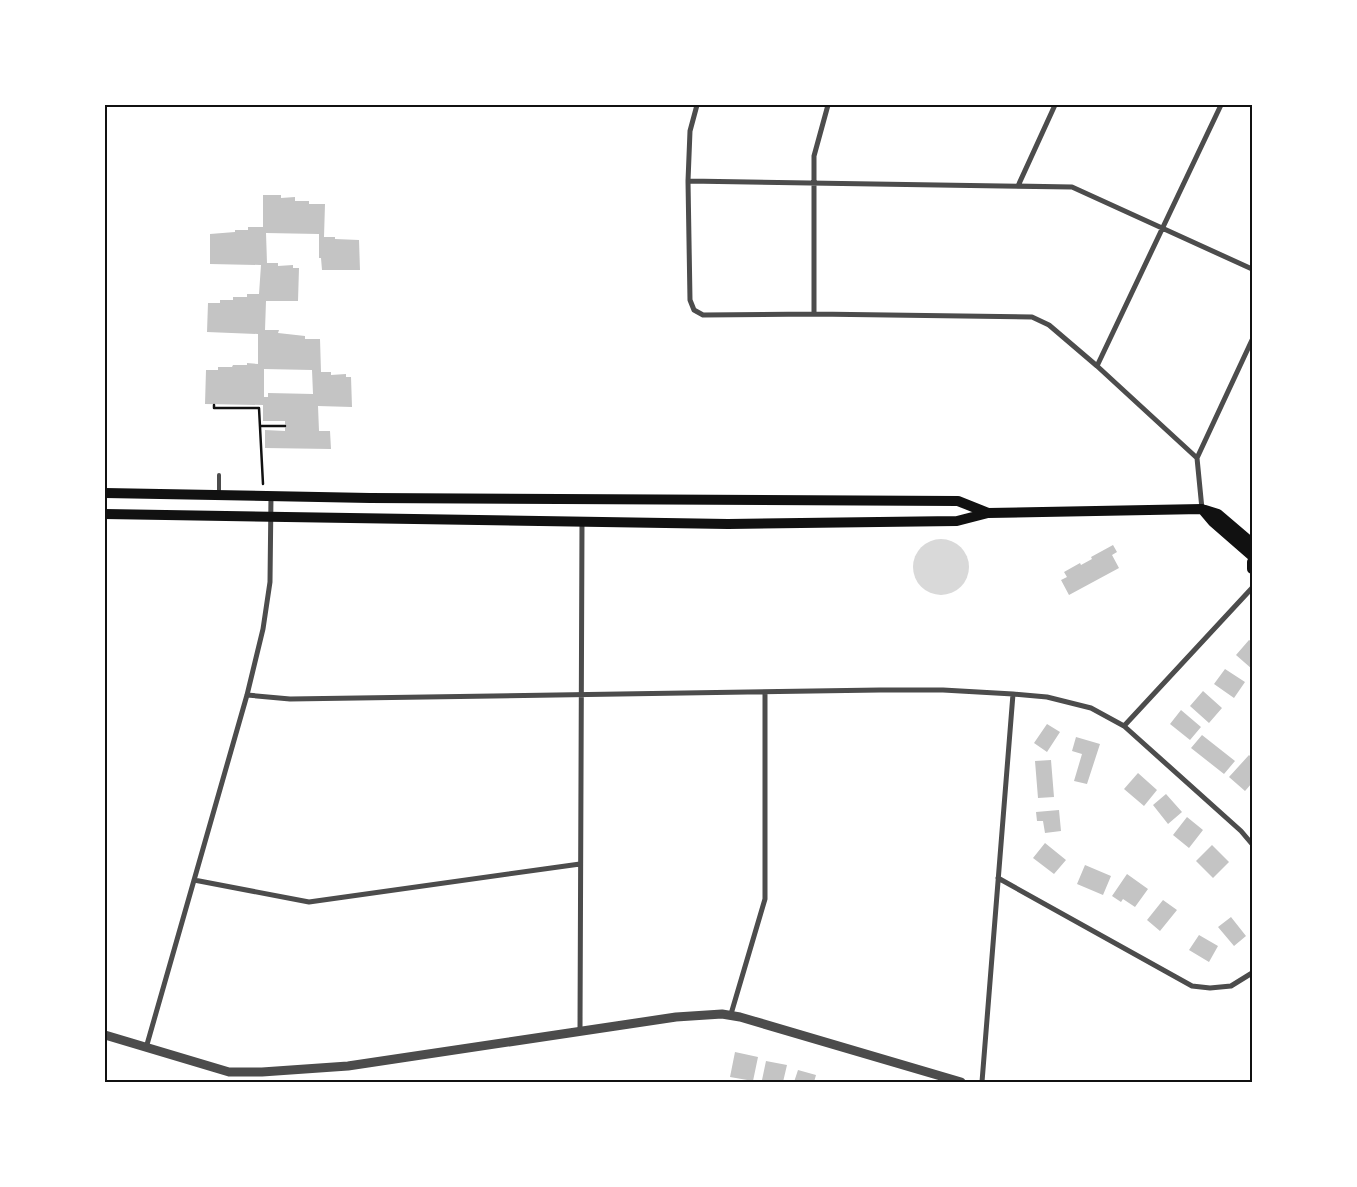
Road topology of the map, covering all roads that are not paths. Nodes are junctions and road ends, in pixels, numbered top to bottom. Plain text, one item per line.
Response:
1 (697, 105) edge
2 (828, 105) edge
3 (1055, 105) edge
4 (1221, 105) edge
5 (688, 181) junction
6 (814, 183) junction
7 (1018, 186) junction
8 (1162, 228) junction
9 (1252, 269) edge
10 (814, 314) junction
11 (1252, 340) edge
12 (1097, 366) junction
13 (1197, 458) junction
14 (219, 475) dead end
15 (105, 492) edge
16 (220, 494) junction
17 (271, 496) junction
18 (1202, 509) junction
19 (988, 513) junction
20 (105, 514) edge
21 (271, 517) junction
22 (582, 522) junction
23 (1252, 543) edge
24 (1252, 556) edge
25 (1252, 562) edge
26 (1252, 569) edge
27 (1252, 588) edge
28 (765, 693) junction
29 (581, 694) junction
30 (1013, 694) junction
31 (247, 695) junction
32 (1124, 726) junction
33 (1252, 844) edge
34 (580, 864) junction
35 (998, 878) junction
36 (194, 880) junction
37 (1252, 973) edge
38 (731, 1014) junction
39 (580, 1031) junction
40 (105, 1035) edge
41 (146, 1048) junction
42 (961, 1082) edge
43 (982, 1082) edge

1 - 5 street
2 - 6 street
3 - 7 street
4 - 8 street
5 - 6 street
5 - 10 street
6 - 7 street
6 - 10 street
7 - 8 street
8 - 9 street
8 - 12 street
10 - 12 street
11 - 13 street
12 - 13 street
13 - 18 street
14 - 16 lane
15 - 16 main road
16 - 17 main road
17 - 19 main road
17 - 21 street
18 - 19 main road
18 - 23 main road
18 - 24 main road
19 - 22 main road
20 - 21 main road
21 - 22 main road
21 - 31 street
22 - 29 street
25 - 26 main road
27 - 32 street
28 - 29 street
28 - 30 street
28 - 38 street
29 - 31 street
29 - 34 street
30 - 32 street
30 - 35 street
31 - 36 street
32 - 33 street
34 - 36 street
34 - 39 street
35 - 37 street
35 - 43 street
36 - 41 street
38 - 39 street
38 - 42 street
39 - 41 street
40 - 41 street

